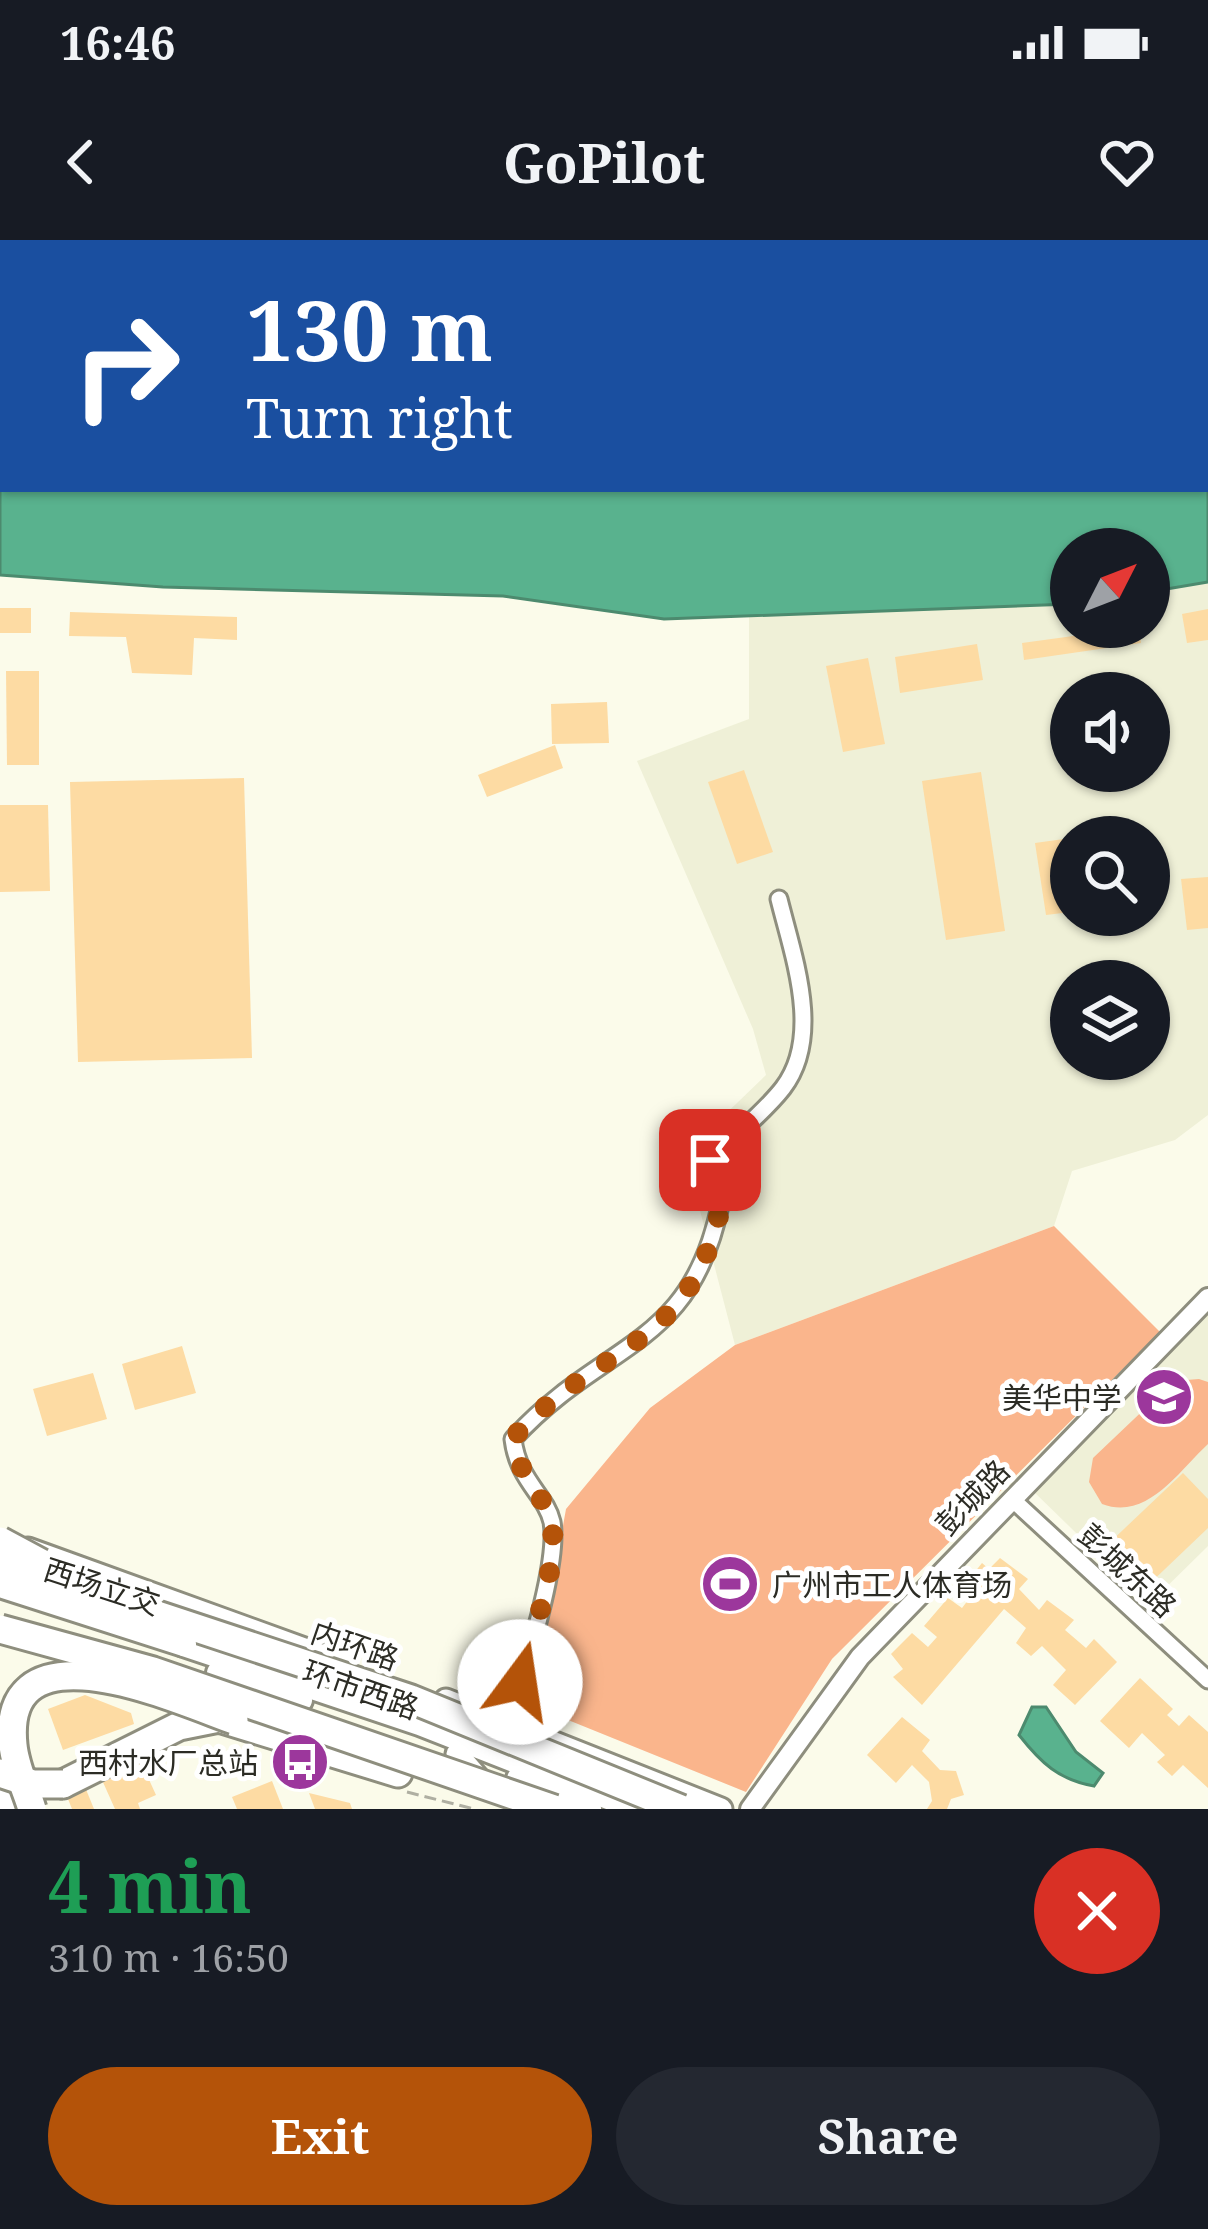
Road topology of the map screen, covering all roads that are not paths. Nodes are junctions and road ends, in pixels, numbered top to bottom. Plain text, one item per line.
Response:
1 (779, 899) dead end
2 (1208, 1298) edge
3 (1012, 1499) junction
4 (0, 1540) edge
5 (0, 1568) edge
6 (0, 1585) edge
7 (56, 1586) junction
8 (0, 1602) edge
9 (0, 1631) edge
10 (39, 1642) junction
11 (74, 1652) junction
12 (181, 1652) junction
13 (309, 1659) junction
14 (1208, 1681) edge
15 (202, 1691) junction
16 (286, 1696) junction
17 (411, 1699) junction
18 (235, 1720) junction
19 (510, 1723) junction
20 (2, 1726) edge
21 (457, 1754) junction
22 (503, 1755) junction
23 (0, 1773) edge
24 (0, 1791) edge
25 (676, 1798) edge
26 (484, 1804) edge
27 (600, 1804) edge
28 (717, 1808) edge
29 (7, 1809) edge
30 (35, 1809) edge
31 (527, 1809) edge
32 (554, 1809) edge
33 (638, 1809) edge
34 (750, 1809) edge

1 - 19 street
2 - 3 street, 彭城路
3 - 14 street, 彭城东路
3 - 34 street, 彭城路
4 - 13 main road
4 - 17 highway, bridge
5 - 7 main road
5 - 17 highway, 内环路, bridge
6 - 12 main road, 西场立交, bridge
7 - 10 street
7 - 13 main road
8 - 12 main road, 西场立交
9 - 10 main road
9 - 32 highway, bridge
10 - 11 main road
11 - 15 main road
11 - 20 main road
12 - 16 main road, 环市西路
12 - 22 main road, 环市西路
13 - 19 main road
13 - 22 main road
15 - 16 main road
15 - 26 main road
16 - 21 main road, 环市西路
17 - 25 highway, 内环路, bridge
18 - 23 highway, bridge
18 - 30 highway, bridge
18 - 31 highway
19 - 22 street
19 - 25 main road
20 - 30 highway, bridge
21 - 26 main road
21 - 27 main road, 环市西路
22 - 27 main road, 环市西路
24 - 29 highway
25 - 27 main road
25 - 28 main road
26 - 31 main road
27 - 33 main road, 环市西路

